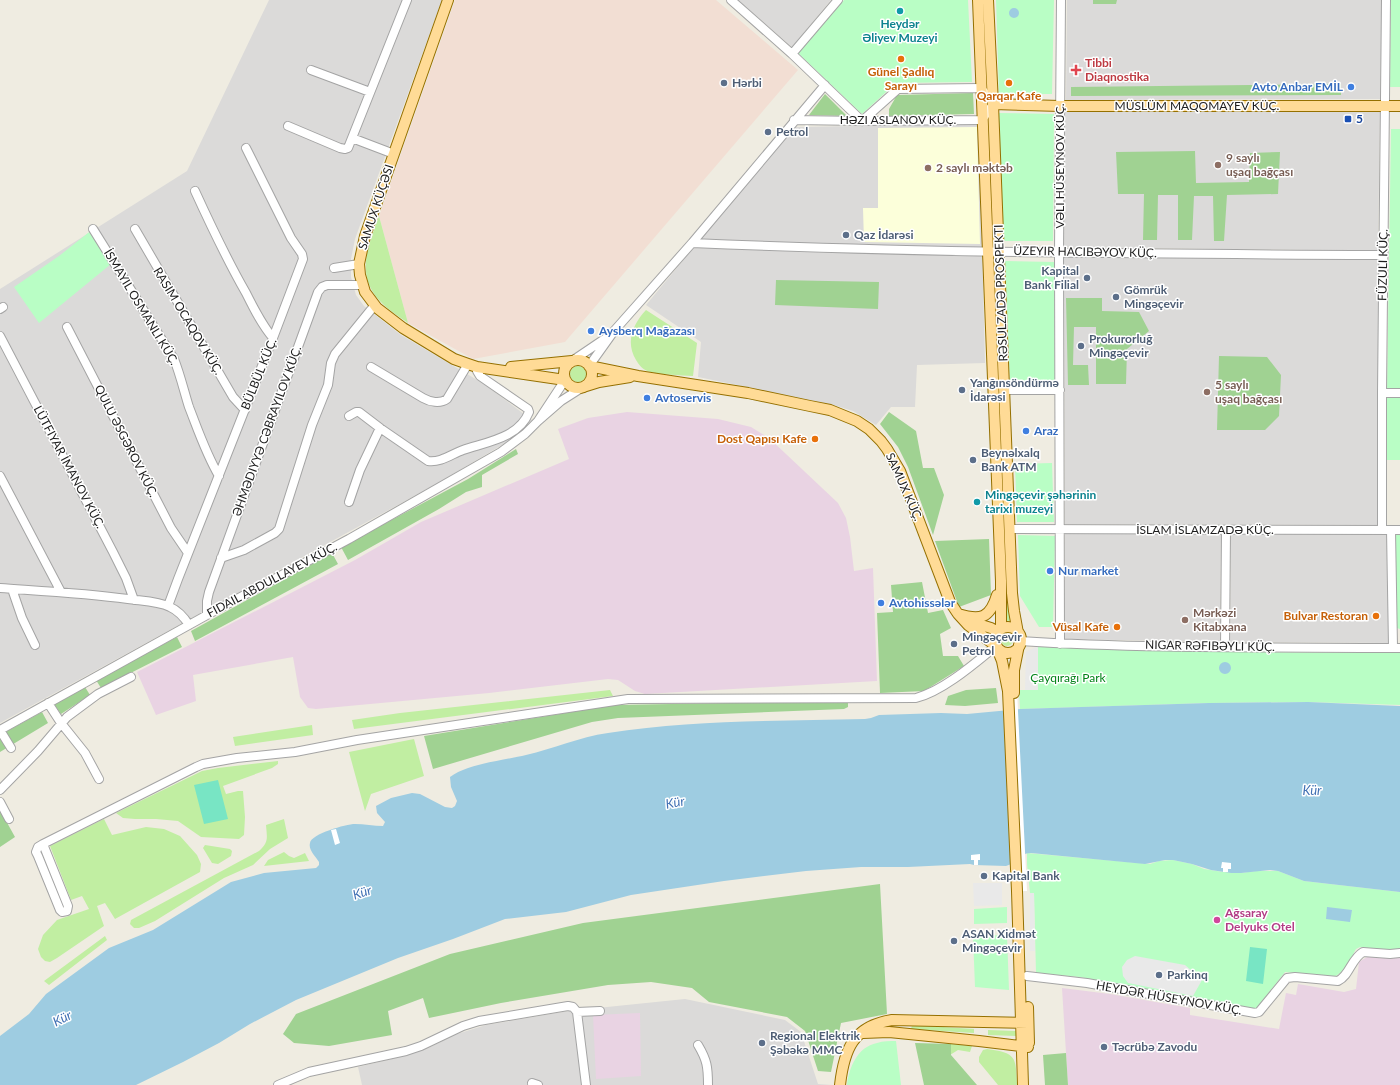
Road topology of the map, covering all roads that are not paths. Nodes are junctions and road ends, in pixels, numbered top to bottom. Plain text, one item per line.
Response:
1 (407, 0) edge
2 (448, 0) edge
3 (731, 0) edge
4 (838, 0) edge
5 (978, 0) edge
6 (988, 0) edge
7 (1061, 0) edge
8 (1386, 0) edge
9 (792, 54) junction
10 (311, 70) dead end
11 (824, 85) junction
12 (981, 88) junction
13 (370, 92) junction
14 (993, 104) junction
15 (1060, 106) junction
16 (1385, 106) junction
17 (1400, 106) edge
18 (794, 120) junction
19 (982, 120) junction
20 (862, 121) junction
21 (288, 126) dead end
22 (352, 138) junction
23 (246, 148) dead end
24 (394, 154) junction
25 (195, 191) dead end
26 (135, 229) dead end
27 (93, 230) dead end
28 (692, 243) junction
29 (988, 251) junction
30 (999, 251) junction
31 (1059, 252) junction
32 (1383, 255) junction
33 (359, 264) junction
34 (334, 268) dead end
35 (362, 284) junction
36 (374, 306) junction
37 (67, 327) dead end
38 (614, 331) junction
39 (0, 336) edge
40 (273, 338) junction
41 (572, 361) junction
42 (472, 366) junction
43 (589, 366) junction
44 (371, 367) dead end
45 (495, 369) junction
46 (638, 376) junction
47 (565, 380) junction
48 (582, 387) junction
49 (1005, 390) junction
50 (1060, 390) junction
51 (1382, 393) junction
52 (1400, 393) edge
53 (245, 410) junction
54 (349, 416) dead end
55 (538, 421) junction
56 (380, 428) junction
57 (0, 476) edge
58 (219, 476) junction
59 (350, 502) dead end
60 (1010, 529) junction
61 (1060, 529) junction
62 (1226, 530) junction
63 (1382, 530) junction
64 (1391, 530) junction
65 (1400, 530) edge
66 (188, 553) junction
67 (221, 558) junction
68 (1001, 581) junction
69 (0, 588) edge
70 (12, 589) junction
71 (61, 592) junction
72 (134, 600) junction
73 (168, 606) junction
74 (958, 614) junction
75 (207, 615) junction
76 (190, 626) junction
77 (999, 631) junction
78 (1019, 640) junction
79 (1060, 644) junction
80 (35, 645) dead end
81 (996, 646) junction
82 (1225, 647) junction
83 (1396, 648) edge
84 (131, 677) dead end
85 (1011, 691) junction
86 (48, 703) junction
87 (61, 723) junction
88 (0, 730) edge
89 (11, 748) dead end
90 (98, 779) dead end
91 (0, 790) edge
92 (0, 802) edge
93 (9, 819) dead end
94 (43, 844) junction
95 (1020, 891) junction
96 (1400, 953) edge
97 (1027, 976) junction
98 (600, 1011) dead end
99 (576, 1012) junction
100 (1025, 1023) junction
101 (861, 1033) junction
102 (698, 1045) dead end
103 (1025, 1047) junction
104 (278, 1085) edge
105 (586, 1085) edge
106 (708, 1085) edge
107 (840, 1085) edge
108 (1023, 1085) edge
109 (1030, 1085) edge

1 - 13 street
2 - 24 main road, SAMUX KÜÇƏSI
3 - 9 street
4 - 9 street
5 - 12 main road, RƏSULZADƏ PROSPEKTI
6 - 14 main road, RƏSULZADƏ PROSPEKTI
7 - 15 street, VƏLI HÜSEYNOV KÜÇ.
8 - 16 street, FÜZULI KÜÇ.
9 - 11 street
10 - 13 street
11 - 18 street
11 - 20 street
12 - 14 street
12 - 19 main road, RƏSULZADƏ PROSPEKTI
12 - 20 street
13 - 22 street
14 - 15 main road, MÜSLÜM MAQOMAYEV KÜÇ.
14 - 19 street
14 - 30 main road, RƏSULZADƏ PROSPEKTI
15 - 16 main road, MÜSLÜM MAQOMAYEV KÜÇ.
15 - 31 street, VƏLI HÜSEYNOV KÜÇ.
16 - 17 main road, MÜSLÜM MAQOMAYEV KÜÇ.
16 - 32 street, FÜZULI KÜÇ.
18 - 20 street, HƏZI ASLANOV KÜÇ.
18 - 28 street
19 - 20 street, HƏZI ASLANOV KÜÇ.
19 - 29 main road, RƏSULZADƏ PROSPEKTI
21 - 22 street
22 - 24 street
23 - 40 street, BÜLBÜL KÜÇ.
24 - 33 main road, SAMUX KÜÇƏSI
25 - 40 street
26 - 53 street, RASIM OCAQOV KÜÇ.
27 - 58 street
28 - 29 street
28 - 38 street
29 - 30 street
29 - 68 main road, RƏSULZADƏ PROSPEKTI
30 - 31 street
30 - 49 main road, RƏSULZADƏ PROSPEKTI
31 - 32 street
31 - 50 street, VƏLI HÜSEYNOV KÜÇ.
32 - 51 street, FÜZULI KÜÇ.
33 - 34 street
33 - 35 main road, SAMUX KÜÇƏSI
35 - 36 main road, SAMUX KÜÇƏSI
35 - 67 street
36 - 42 main road, SAMUX KÜÇƏSI
36 - 67 street
37 - 66 street, QULU ƏSGƏROV KÜÇ.
38 - 41 street
38 - 43 street
39 - 72 street, LÜTFIYAR İMANOV KÜÇ.
40 - 53 street, BÜLBÜL KÜÇ.
41 - 43 main road
41 - 45 main road
41 - 47 main road
42 - 44 street
42 - 45 main road, SAMUX KÜÇƏSI
42 - 56 street
43 - 46 main road
43 - 48 main road
45 - 47 main road
46 - 48 main road
46 - 74 main road, SAMUX KÜÇ.
47 - 48 main road
47 - 55 street
48 - 55 street
49 - 50 street
49 - 60 main road, RƏSULZADƏ PROSPEKTI
50 - 61 street, VƏLI HÜSEYNOV KÜÇ.
51 - 52 street
51 - 63 street, FÜZULI KÜÇ.
53 - 58 street, BÜLBÜL KÜÇ.
54 - 56 street
55 - 75 street, FIDAIL ABDULLAYEV KÜÇ.
56 - 59 street
57 - 71 street
58 - 66 street, BÜLBÜL KÜÇ.
60 - 61 street, İSLAM İSLAMZADƏ KÜÇ.
60 - 78 main road, RƏSULZADƏ PROSPEKTI
61 - 62 street, İSLAM İSLAMZADƏ KÜÇ.
61 - 79 street, VƏLI HÜSEYNOV KÜÇ.
62 - 63 street, İSLAM İSLAMZADƏ KÜÇ.
62 - 82 street
63 - 64 street, İSLAM İSLAMZADƏ KÜÇ.
64 - 65 street, İSLAM İSLAMZADƏ KÜÇ.
64 - 83 street
66 - 73 street, BÜLBÜL KÜÇ.
67 - 75 street
68 - 74 main road
68 - 77 main road, RƏSULZADƏ PROSPEKTI
69 - 70 street
70 - 71 street
70 - 80 street
71 - 72 street
72 - 73 street
73 - 76 street
74 - 77 main road
74 - 81 main road, SAMUX KÜÇ.
75 - 76 street, FIDAIL ABDULLAYEV KÜÇ.
76 - 86 street, FIDAIL ABDULLAYEV KÜÇ.
77 - 78 main road
77 - 81 main road
78 - 79 street, NIGAR RƏFIBƏYLI KÜÇ.
78 - 81 main road
78 - 85 main road
79 - 82 street, NIGAR RƏFIBƏYLI KÜÇ.
81 - 85 main road
81 - 94 street
82 - 83 street, NIGAR RƏFIBƏYLI KÜÇ.
84 - 87 street
85 - 95 main road
86 - 87 street
86 - 88 street, FIDAIL ABDULLAYEV KÜÇ.
87 - 90 street
87 - 91 street
88 - 89 street
92 - 93 street
94 - 94 street
95 - 97 main road
95 - 100 main road
96 - 97 street, HEYDƏR HÜSEYNOV KÜÇ.
97 - 100 main road
98 - 99 street
99 - 104 street
99 - 105 street
100 - 101 main road
100 - 103 main road
101 - 103 main road
101 - 107 main road
102 - 106 street
103 - 108 main road
103 - 109 main road

